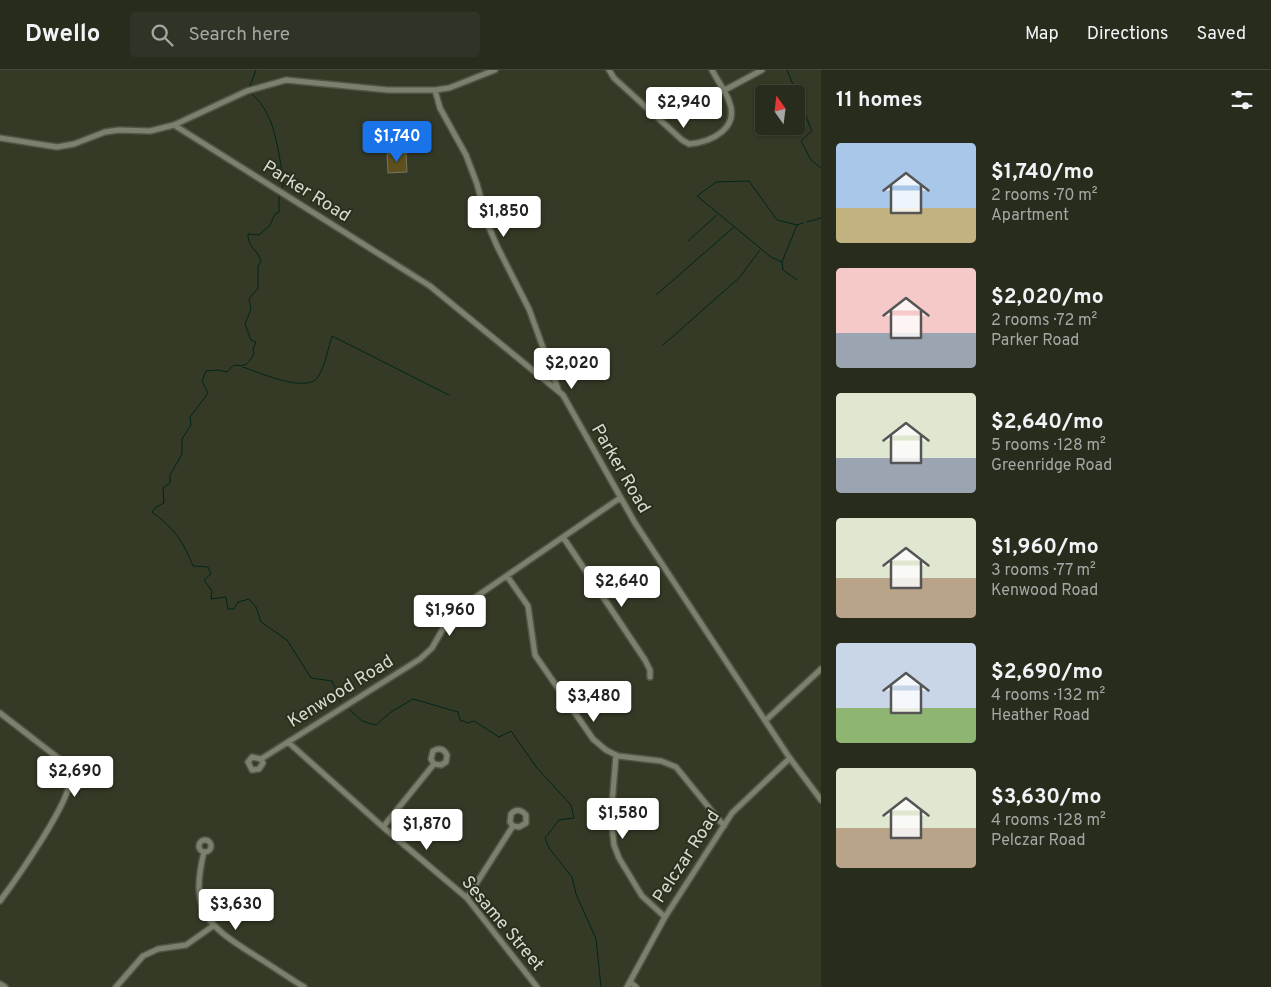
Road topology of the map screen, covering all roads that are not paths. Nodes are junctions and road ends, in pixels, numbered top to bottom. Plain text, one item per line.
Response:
1 (495, 70) edge
2 (609, 70) edge
3 (712, 70) edge
4 (762, 70) edge
5 (435, 90) junction
6 (724, 91) junction
7 (174, 125) junction
8 (0, 138) edge
9 (559, 391) junction
10 (620, 498) junction
11 (563, 537) junction
12 (507, 576) junction
13 (821, 669) edge
14 (650, 677) dead end
15 (0, 713) edge
16 (766, 720) junction
17 (288, 742) junction
18 (616, 755) junction
19 (790, 758) junction
20 (261, 759) dead end
21 (434, 764) dead end
22 (821, 800) edge
23 (513, 826) dead end
24 (724, 826) junction
25 (383, 827) junction
26 (204, 852) dead end
27 (467, 898) junction
28 (0, 901) edge
29 (665, 917) junction
30 (213, 926) junction
31 (0, 984) edge
32 (629, 985) edge
33 (5, 987) edge
34 (116, 987) edge
35 (304, 987) edge
36 (537, 987) edge
37 (636, 987) edge

1 - 5 street
2 - 6 street
3 - 6 street
4 - 6 street
5 - 7 street
5 - 9 street
7 - 8 street
7 - 9 street, Parker Road
9 - 10 street, Parker Road
10 - 11 street, Kenwood Road
10 - 16 street, Parker Road
11 - 12 street, Kenwood Road
11 - 14 street
12 - 17 street, Kenwood Road
12 - 18 street
13 - 16 street
15 - 28 street
16 - 19 street, Parker Road
17 - 20 street, Kenwood Road
17 - 25 street, Sesame Street
18 - 24 street
18 - 29 street
19 - 22 street, Parker Road
19 - 24 street, Pelczar Road
21 - 25 street
23 - 27 street
24 - 29 street, Pelczar Road
25 - 27 street, Sesame Street
26 - 30 street
27 - 36 street, Sesame Street
29 - 32 street, Pelczar Road
30 - 34 street
30 - 35 street
31 - 33 street
32 - 37 street

